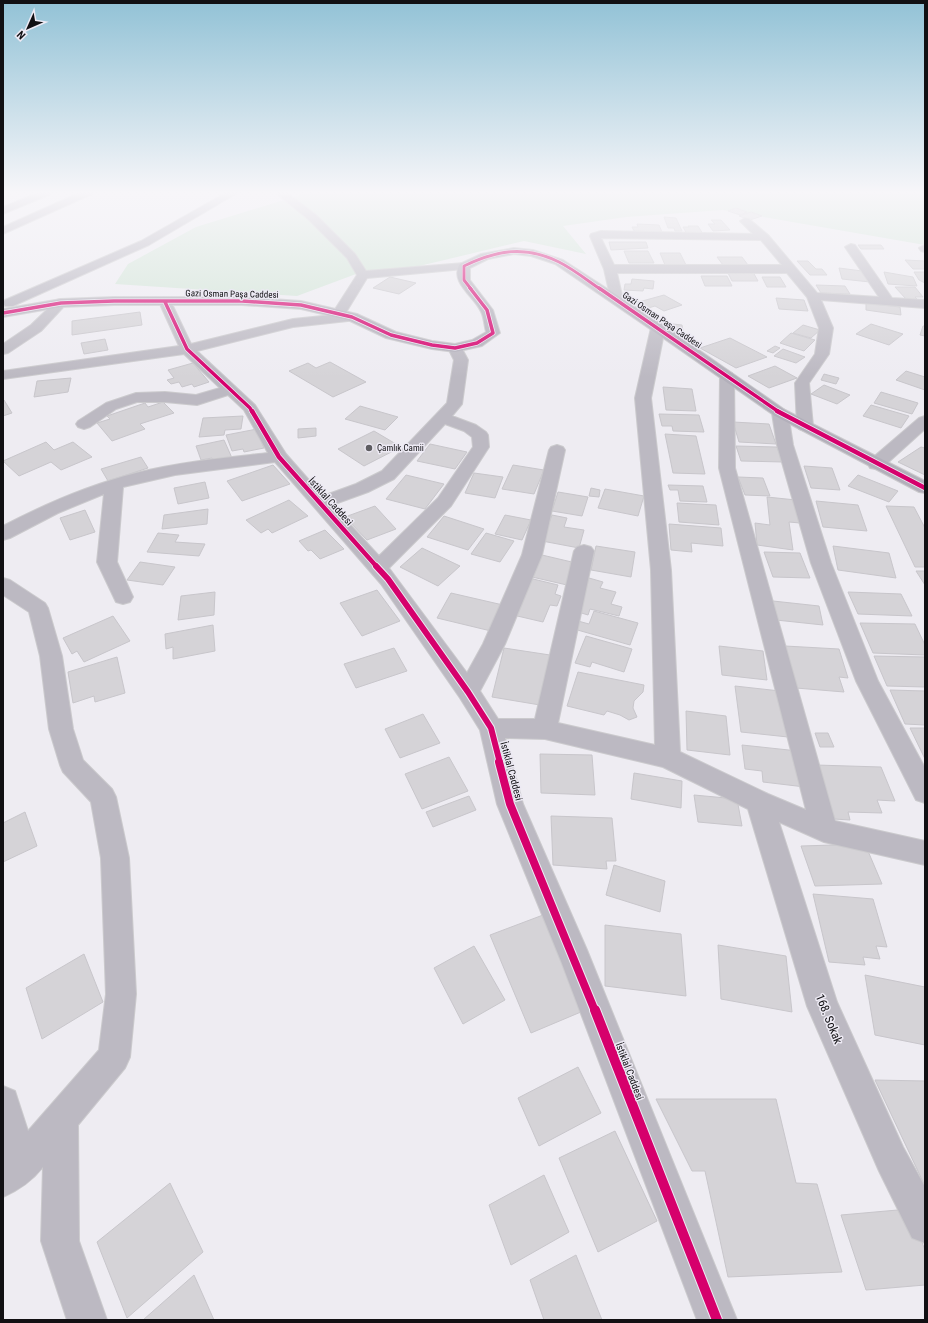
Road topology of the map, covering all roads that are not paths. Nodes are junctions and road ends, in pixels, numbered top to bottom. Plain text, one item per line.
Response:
1 (121, 254) edge
2 (348, 254) edge
3 (498, 254) edge
4 (536, 254) edge
5 (603, 254) edge
6 (778, 254) edge
7 (856, 254) edge
8 (464, 266) junction
9 (610, 269) junction
10 (791, 269) junction
11 (363, 275) junction
12 (813, 296) junction
13 (617, 300) junction
14 (165, 302) junction
15 (889, 302) junction
16 (61, 303) junction
17 (925, 304) edge
18 (3, 306) edge
19 (3, 313) edge
20 (338, 314) junction
21 (352, 317) junction
22 (658, 328) junction
23 (455, 348) junction
24 (3, 350) edge
25 (187, 350) junction
26 (3, 375) edge
27 (728, 376) junction
28 (230, 390) junction
29 (780, 413) junction
30 (442, 418) junction
31 (925, 421) edge
32 (84, 424) dead end
33 (805, 426) junction
34 (557, 450) dead end
35 (279, 457) junction
36 (876, 464) junction
37 (114, 486) junction
38 (925, 488) edge
39 (320, 503) junction
40 (3, 534) edge
41 (584, 551) dead end
42 (378, 568) junction
43 (3, 585) edge
44 (123, 596) dead end
45 (468, 692) junction
46 (491, 728) junction
47 (545, 729) junction
48 (668, 758) junction
49 (925, 792) edge
50 (759, 802) junction
51 (824, 830) junction
52 (925, 853) edge
53 (3, 1103) edge
54 (61, 1118) junction
55 (12, 1172) edge
56 (925, 1225) edge
57 (87, 1320) edge
58 (717, 1320) edge

1 - 18 street
2 - 11 street
3 - 8 street, Gazi Osman Paşa Caddesi
4 - 13 street, Gazi Osman Paşa Caddesi
5 - 9 street
6 - 10 street
7 - 15 street
8 - 11 street
8 - 23 street, Gazi Osman Paşa Caddesi
9 - 10 street
9 - 13 street
10 - 12 street
11 - 20 street
12 - 15 street
12 - 33 street
13 - 22 street, Gazi Osman Paşa Caddesi
14 - 16 street, Gazi Osman Paşa Caddesi
14 - 20 street, Gazi Osman Paşa Caddesi
14 - 25 street, İstiklal Caddesi
15 - 17 street
16 - 19 street, Gazi Osman Paşa Caddesi
16 - 24 street
20 - 21 street, Gazi Osman Paşa Caddesi
21 - 23 street, Gazi Osman Paşa Caddesi
21 - 25 street
22 - 27 street, Gazi Osman Paşa Caddesi
22 - 48 street
23 - 30 street
25 - 26 street
25 - 28 street, İstiklal Caddesi
27 - 29 street, Gazi Osman Paşa Caddesi
27 - 51 street
28 - 32 street
28 - 35 street, İstiklal Caddesi
29 - 33 street, Gazi Osman Paşa Caddesi
29 - 49 street
30 - 39 street
30 - 42 street
31 - 36 street
33 - 36 street, Gazi Osman Paşa Caddesi
34 - 45 street
35 - 37 street
35 - 39 street, İstiklal Caddesi
36 - 38 street, Gazi Osman Paşa Caddesi
37 - 40 street
37 - 44 street
39 - 42 street, İstiklal Caddesi
41 - 47 street
42 - 45 street, İstiklal Caddesi
43 - 54 street
45 - 46 street, İstiklal Caddesi
46 - 47 street
46 - 58 street, İstiklal Caddesi
47 - 48 street
48 - 50 street
50 - 51 street
50 - 56 street, 168. Sokak
51 - 52 street
53 - 55 street
54 - 55 street
54 - 57 street

